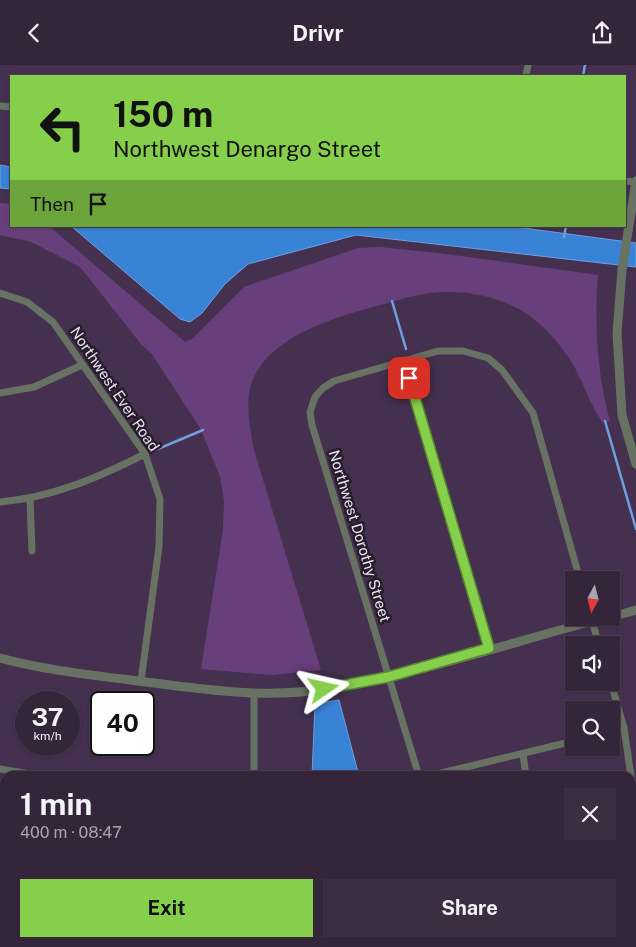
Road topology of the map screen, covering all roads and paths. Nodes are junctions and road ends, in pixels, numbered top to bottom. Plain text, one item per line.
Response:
1 (636, 182) edge
2 (0, 293) edge
3 (404, 360) junction
4 (82, 365) junction
5 (0, 393) edge
6 (145, 454) junction
7 (636, 464) edge
8 (30, 499) junction
9 (0, 502) edge
10 (32, 551) dead end
11 (577, 571) edge
12 (636, 610) edge
13 (620, 614) edge
14 (567, 626) edge
15 (489, 648) junction
16 (0, 658) edge
17 (388, 677) junction
18 (141, 681) junction
19 (613, 691) edge
20 (254, 694) junction
21 (624, 729) junction
22 (620, 730) edge
23 (565, 743) edge
24 (523, 754) junction
25 (254, 771) edge
26 (417, 771) edge
27 (450, 771) edge
28 (525, 771) edge
29 (630, 771) edge

1 - 7 street
2 - 4 street, Northwest Ever Road
3 - 11 street, Northwest Dorothy Street
3 - 15 street
3 - 17 street, Northwest Dorothy Street
4 - 5 street
4 - 6 street, Northwest Ever Road
6 - 8 street
6 - 18 street, Northwest Ever Road
8 - 9 street
8 - 10 street
12 - 13 street
14 - 15 street
15 - 17 street
16 - 18 street
17 - 20 street
17 - 26 street, Northwest Dorothy Street
18 - 20 street
19 - 21 street
20 - 25 street
21 - 22 street
21 - 29 street
23 - 24 street
24 - 27 street
24 - 28 street

